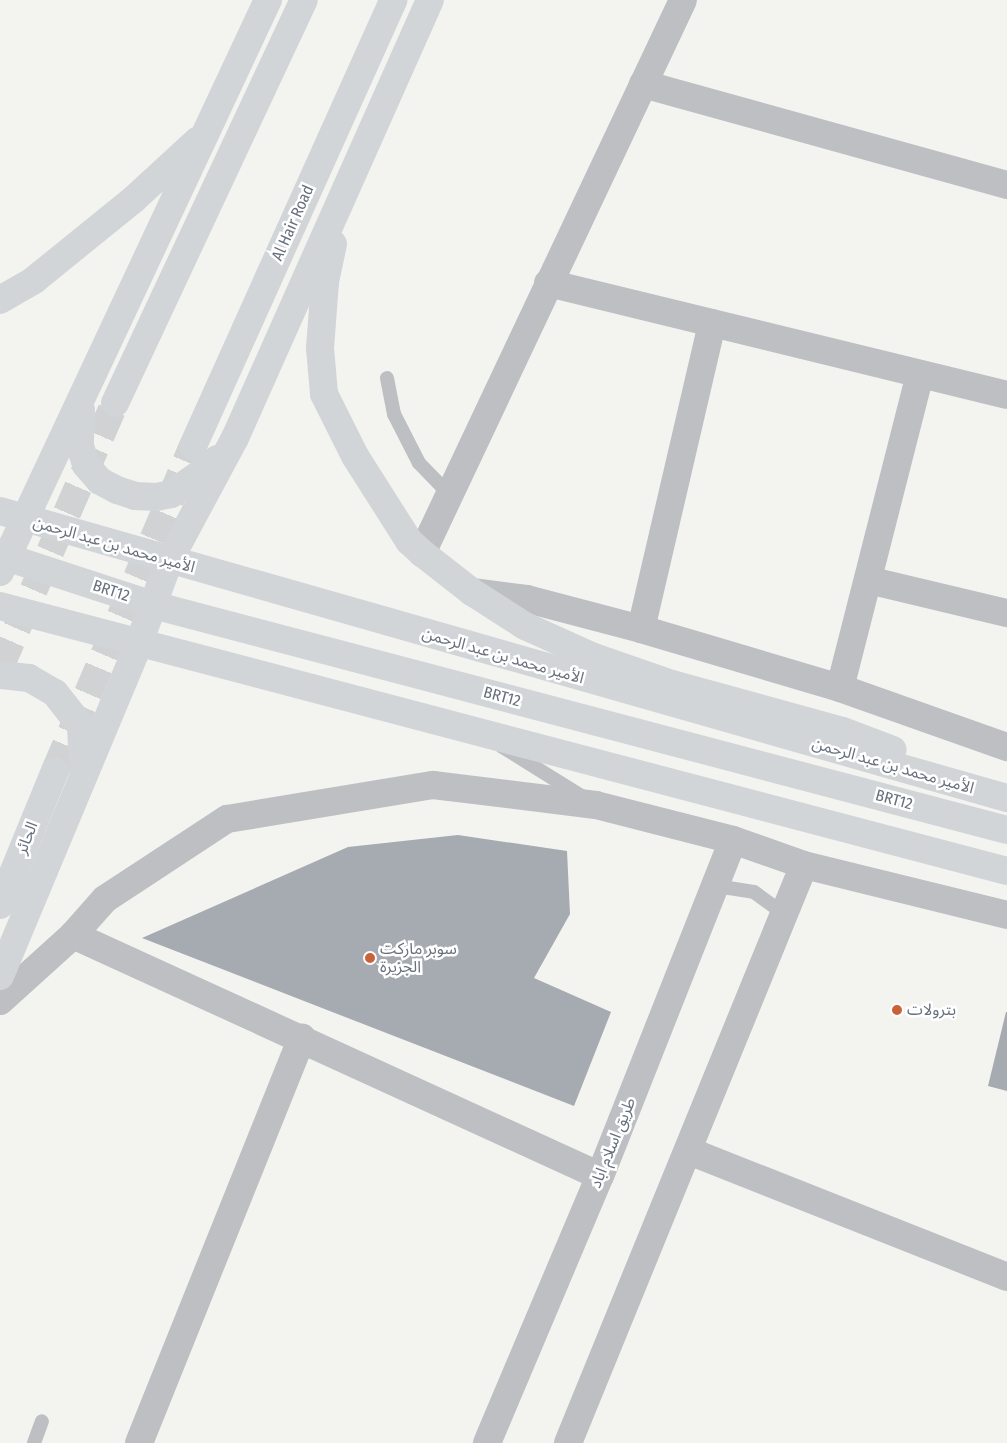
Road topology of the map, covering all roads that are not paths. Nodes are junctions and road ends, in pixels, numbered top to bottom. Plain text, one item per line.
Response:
1 (268, 0) edge
2 (304, 0) edge
3 (394, 0) edge
4 (430, 0) edge
5 (682, 0) edge
6 (643, 84) junction
7 (207, 132) junction
8 (1007, 185) edge
9 (343, 194) junction
10 (548, 283) junction
11 (0, 300) edge
12 (712, 323) junction
13 (920, 374) junction
14 (387, 378) dead end
15 (86, 389) junction
16 (1007, 395) edge
17 (115, 402) tunnel mouth
18 (234, 438) junction
19 (193, 446) tunnel mouth
20 (448, 493) junction
21 (12, 515) edge
22 (422, 553) junction
23 (168, 561) junction
24 (2, 562) edge
25 (868, 580) junction
26 (472, 592) junction
27 (153, 605) junction
28 (0, 606) edge
29 (1007, 613) edge
30 (641, 629) junction
31 (139, 643) junction
32 (0, 676) edge
33 (840, 688) junction
34 (473, 729) junction
35 (1007, 747) edge
36 (55, 771) tunnel mouth
37 (83, 778) junction
38 (1007, 793) edge
39 (1007, 798) edge
40 (596, 805) junction
41 (1007, 830) edge
42 (733, 840) junction
43 (804, 865) junction
44 (1007, 871) edge
45 (716, 886) junction
46 (0, 904) edge
47 (783, 913) junction
48 (1007, 915) edge
49 (73, 935) junction
50 (0, 976) edge
51 (0, 1001) edge
52 (302, 1038) junction
53 (689, 1151) junction
54 (600, 1176) junction
55 (1007, 1277) edge
56 (42, 1420) dead end
57 (34, 1443) edge
58 (139, 1443) edge
59 (487, 1443) edge
60 (568, 1443) edge

1 - 7 main road
2 - 17 main road
3 - 19 main road, Al Hair Road
4 - 9 main road
5 - 6 street
6 - 8 street
6 - 10 street
7 - 11 main road
7 - 15 main road
9 - 18 main road
9 - 22 main road
10 - 12 street
10 - 20 street
12 - 13 street
12 - 30 street
13 - 16 street
13 - 25 street
14 - 20 lane
15 - 18 main road
15 - 21 main road
18 - 23 main road
20 - 22 street
21 - 23 main road, الأمير محمد بن عبد الرحمن
21 - 24 main road
22 - 26 main road
23 - 27 main road
23 - 39 main road, الأمير محمد بن عبد الرحمن
24 - 27 main road, BRT12
25 - 29 street
25 - 33 street
26 - 30 street
26 - 38 main road
27 - 31 main road
27 - 41 main road, BRT12
28 - 31 main road
30 - 33 street
31 - 34 main road
31 - 37 main road
32 - 37 main road
33 - 35 street
34 - 40 lane
34 - 44 main road
36 - 46 main road, الحائر
37 - 50 main road
40 - 42 street
40 - 49 street
42 - 43 street
42 - 45 street, طريق اسلام اباد
43 - 47 street
43 - 48 street
45 - 47 lane
45 - 54 street, طريق اسلام اباد
47 - 53 street
49 - 51 street
49 - 52 street
52 - 54 street
52 - 58 street
53 - 55 street
53 - 60 street
54 - 59 street, طريق اسلام اباد
56 - 57 lane

